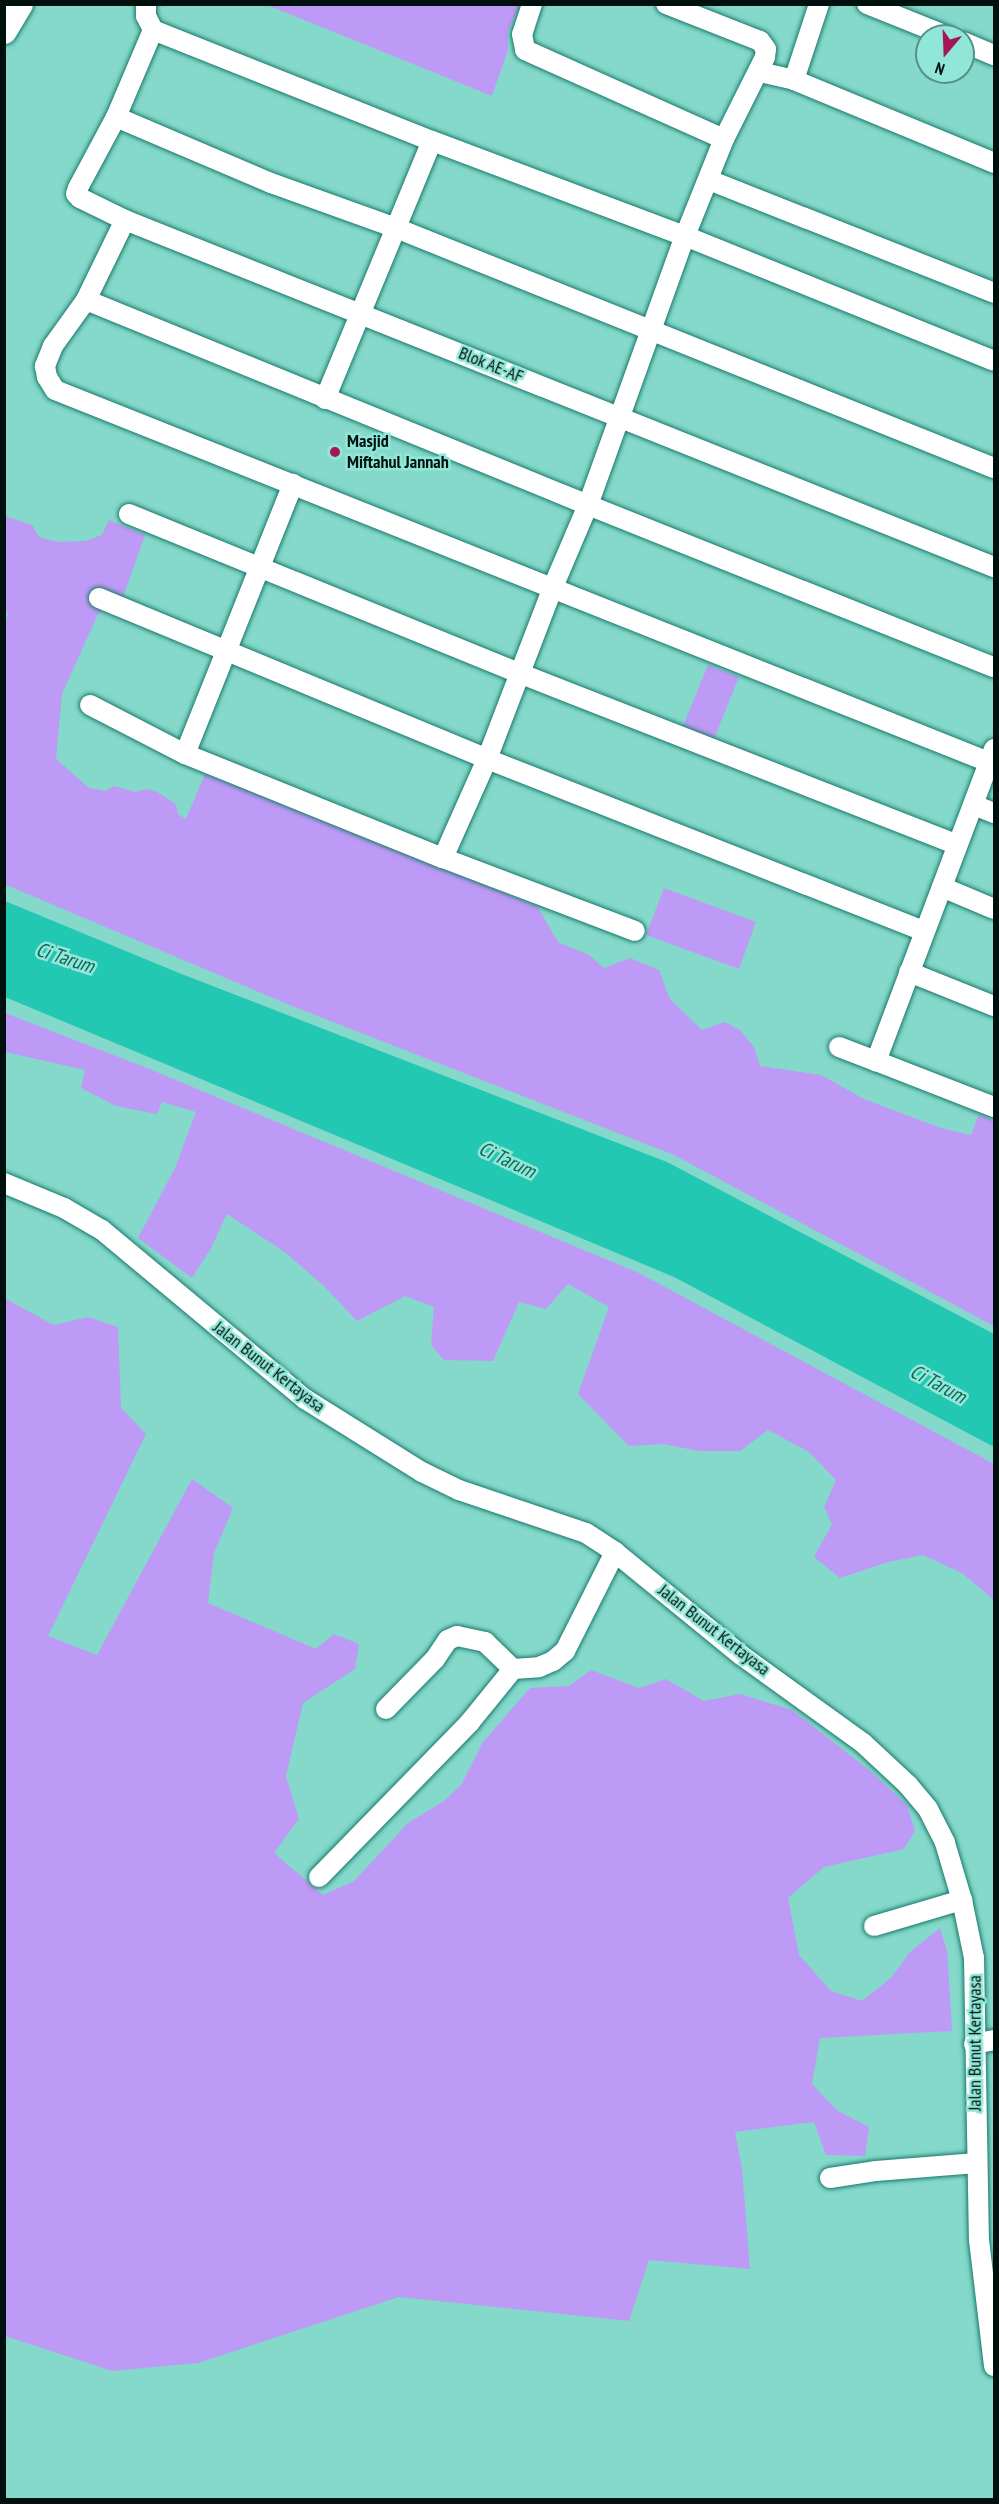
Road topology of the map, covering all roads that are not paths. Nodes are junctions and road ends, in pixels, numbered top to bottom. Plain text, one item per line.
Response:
1 (20, 4) edge
2 (146, 4) edge
3 (532, 4) edge
4 (666, 4) edge
5 (819, 4) edge
6 (867, 4) edge
7 (916, 24) edge
8 (153, 30) junction
9 (4, 31) edge
10 (975, 47) edge
11 (994, 55) edge
12 (760, 72) junction
13 (794, 80) junction
14 (116, 117) junction
15 (724, 140) junction
16 (432, 141) junction
17 (994, 163) edge
18 (709, 180) junction
19 (125, 219) junction
20 (396, 228) junction
21 (685, 236) junction
22 (994, 293) edge
23 (86, 300) junction
24 (361, 312) junction
25 (650, 330) junction
26 (994, 361) edge
27 (325, 399) junction
28 (621, 417) junction
29 (994, 468) edge
30 (293, 484) junction
31 (588, 505) junction
32 (129, 514) dead end
33 (994, 567) edge
34 (260, 568) junction
35 (553, 587) junction
36 (99, 598) dead end
37 (228, 651) junction
38 (994, 667) edge
39 (519, 673) junction
40 (90, 705) dead end
41 (185, 754) junction
42 (992, 755) edge
43 (487, 759) junction
44 (974, 804) junction
45 (994, 813) edge
46 (957, 845) junction
47 (443, 858) junction
48 (942, 887) junction
49 (994, 909) edge
50 (635, 931) dead end
51 (924, 931) junction
52 (909, 972) junction
53 (994, 1006) edge
54 (839, 1047) dead end
55 (876, 1061) junction
56 (994, 1107) edge
57 (4, 1183) edge
58 (615, 1552) junction
59 (513, 1669) junction
60 (386, 1709) dead end
61 (319, 1877) dead end
62 (962, 1900) junction
63 (874, 1926) dead end
64 (994, 2040) edge
65 (974, 2044) junction
66 (977, 2163) junction
67 (830, 2178) dead end
68 (994, 2359) edge

1 - 9 main road
2 - 8 street
3 - 15 street
4 - 12 street
5 - 13 street
6 - 7 street
8 - 14 street
8 - 16 street
10 - 11 street
12 - 13 street
12 - 15 street
13 - 17 street
14 - 19 street, Blok AE-AF
14 - 20 street
15 - 18 street
16 - 20 street
16 - 21 street
18 - 21 street
18 - 22 street
19 - 23 street
19 - 24 street, Blok AE-AF
20 - 24 street
20 - 25 street
21 - 25 street
21 - 26 street
23 - 27 street
23 - 30 street
24 - 27 street
24 - 28 street, Blok AE-AF
25 - 28 street
25 - 29 street
27 - 31 street
28 - 31 street
28 - 33 street, Blok AE-AF
30 - 34 street
30 - 35 street
31 - 35 street
31 - 38 street
32 - 34 street
34 - 37 street
34 - 39 street
35 - 39 street
35 - 42 street
36 - 37 street
37 - 41 street
37 - 43 street
39 - 43 street
39 - 46 street
40 - 41 street
41 - 47 street
42 - 44 street
43 - 47 street
43 - 51 street
44 - 45 street
44 - 46 street
46 - 48 street
47 - 50 street
48 - 49 street
48 - 51 street
51 - 52 street
52 - 53 street
52 - 55 street
54 - 55 street
55 - 56 street
57 - 58 street, Jalan Bunut Kertayasa
58 - 59 street
58 - 62 street, Jalan Bunut Kertayasa
59 - 60 street
59 - 61 street
62 - 63 street
62 - 65 street, Jalan Bunut Kertayasa
64 - 65 street
65 - 66 street, Jalan Bunut Kertayasa
66 - 67 street
66 - 68 street, Jalan Bunut Kertayasa

